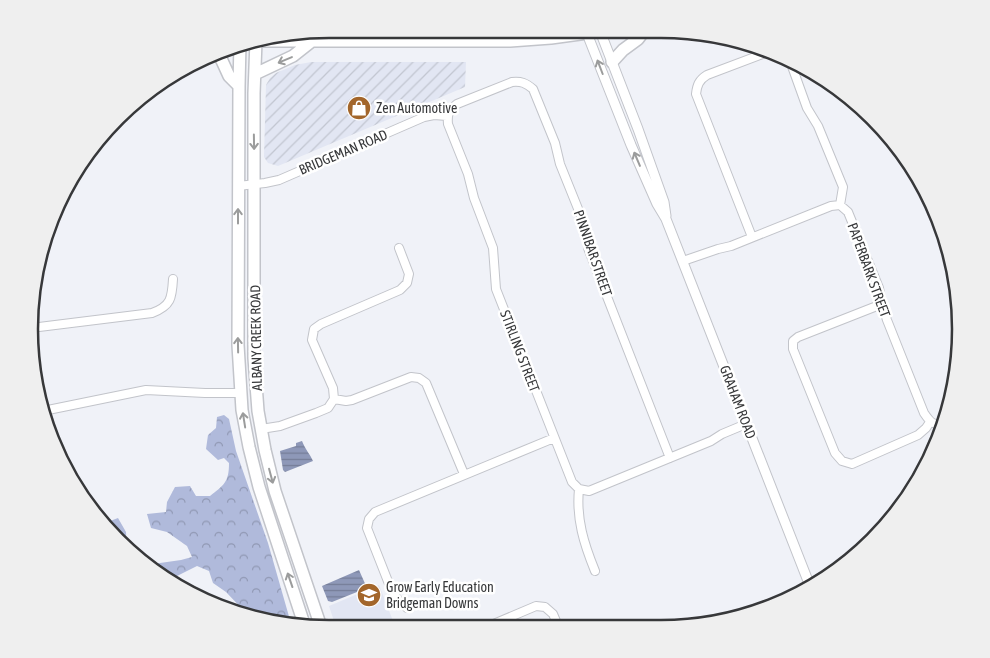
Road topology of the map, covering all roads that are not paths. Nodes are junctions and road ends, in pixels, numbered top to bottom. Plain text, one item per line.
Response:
1 (551, 38) edge
2 (589, 38) edge
3 (603, 38) edge
4 (639, 38) edge
5 (285, 41) edge
6 (312, 41) junction
7 (257, 46) edge
8 (240, 51) edge
9 (760, 55) edge
10 (221, 58) edge
11 (612, 62) junction
12 (793, 70) edge
13 (255, 74) junction
14 (239, 86) junction
15 (447, 116) junction
16 (255, 184) junction
17 (238, 186) junction
18 (840, 205) junction
19 (666, 219) junction
20 (752, 237) junction
21 (399, 248) dead end
22 (683, 261) junction
23 (172, 279) dead end
24 (882, 304) junction
25 (38, 327) edge
26 (240, 393) junction
27 (334, 399) junction
28 (49, 410) edge
29 (930, 422) junction
30 (746, 424) junction
31 (936, 424) edge
32 (261, 429) junction
33 (554, 438) junction
34 (670, 458) junction
35 (464, 474) junction
36 (579, 489) junction
37 (595, 571) dead end
38 (808, 580) edge
39 (407, 608) dead end
40 (302, 619) edge
41 (319, 620) edge
42 (503, 620) edge
43 (556, 620) edge

1 - 6 main road
19 -> 2 street, GRAHAM ROAD
3 - 11 street, GRAHAM ROAD
4 - 11 main road
5 - 6 main road
6 -> 13 main road
7 - 13 main road, ALBANY CREEK ROAD
8 - 14 main road, ALBANY CREEK ROAD
9 - 20 street
10 - 14 main road
11 - 19 street, GRAHAM ROAD
12 - 18 street
13 -> 16 main road, ALBANY CREEK ROAD
14 - 17 main road, ALBANY CREEK ROAD
15 - 16 street, BRIDGEMAN ROAD
15 - 33 street, STIRLING STREET
15 - 34 street, PINNIBAR STREET
16 - 17 street, BRIDGEMAN ROAD
16 - 32 main road, ALBANY CREEK ROAD
26 -> 17 main road, ALBANY CREEK ROAD
18 - 20 street
18 - 24 street, PAPERBARK STREET
19 - 22 street, GRAHAM ROAD
20 - 22 street
21 - 27 street
22 - 30 street, GRAHAM ROAD
23 - 25 street
24 - 29 street, PAPERBARK STREET
24 - 29 street
26 - 28 street
40 -> 26 main road, ALBANY CREEK ROAD
27 - 32 street
27 - 35 street
29 - 31 street
30 - 34 street
30 - 38 street, GRAHAM ROAD
32 -> 41 main road, ALBANY CREEK ROAD
33 - 35 street
33 - 36 street, STIRLING STREET
34 - 36 street
35 - 39 street
36 - 37 street
42 - 43 street

